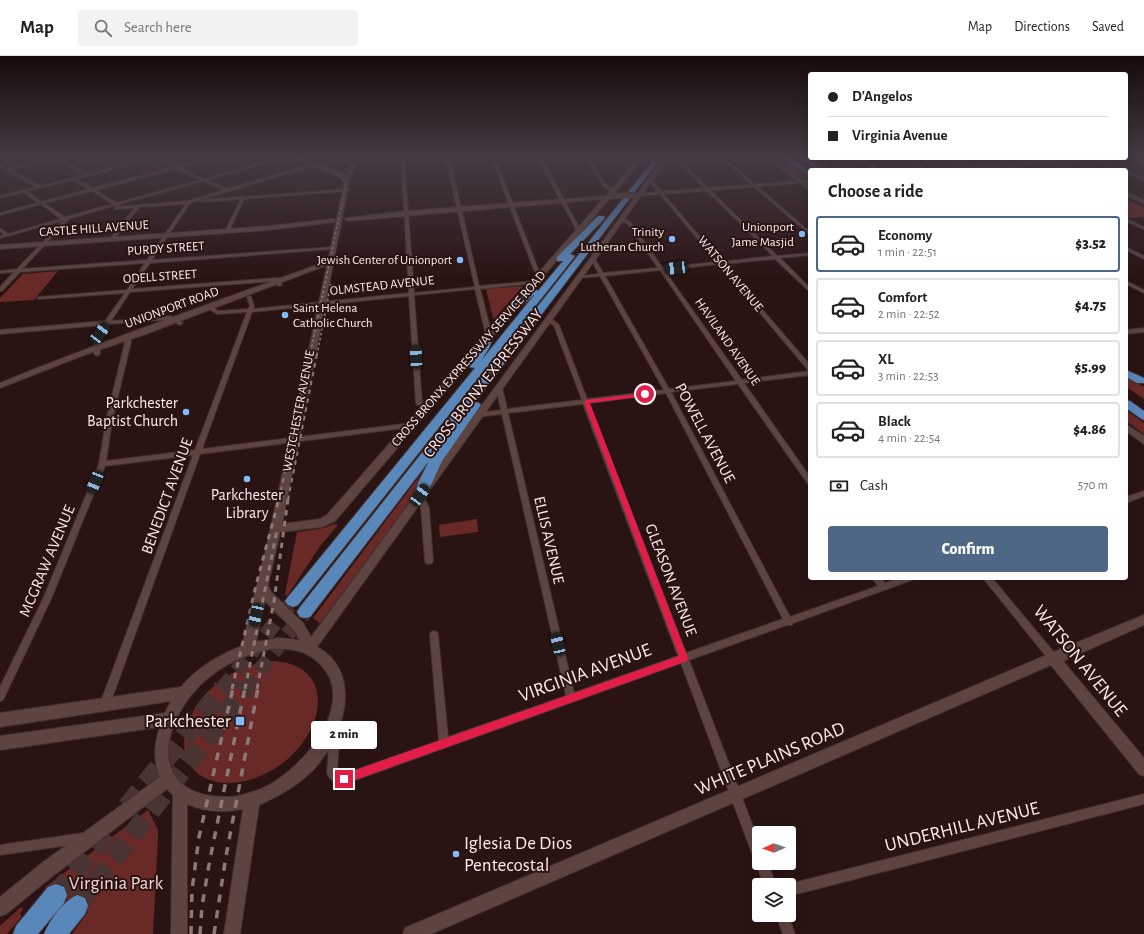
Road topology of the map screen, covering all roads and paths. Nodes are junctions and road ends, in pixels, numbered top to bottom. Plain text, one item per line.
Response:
1 (31, 196) edge
2 (70, 196) edge
3 (103, 196) edge
4 (148, 196) edge
5 (208, 196) edge
6 (239, 196) edge
7 (269, 196) edge
8 (344, 196) edge
9 (405, 196) edge
10 (457, 196) edge
11 (508, 196) edge
12 (560, 196) edge
13 (596, 196) edge
14 (610, 196) edge
15 (621, 196) edge
16 (628, 196) edge
17 (639, 196) edge
18 (663, 196) edge
19 (714, 196) edge
20 (766, 196) edge
21 (1130, 196) edge
22 (243, 198) junction
23 (562, 200) junction
24 (189, 202) junction
25 (1144, 202) edge
26 (42, 203) junction
27 (117, 205) junction
28 (511, 205) junction
29 (138, 206) junction
30 (611, 206) dead end
31 (122, 208) junction
32 (100, 209) junction
33 (460, 209) junction
34 (406, 213) junction
35 (0, 214) edge
36 (67, 219) junction
37 (348, 219) dead end
38 (621, 219) junction
39 (1128, 221) edge
40 (1144, 221) edge
41 (1132, 222) junction
42 (335, 223) junction
43 (1128, 223) edge
44 (1144, 228) edge
45 (0, 229) edge
46 (227, 231) junction
47 (579, 231) junction
48 (808, 232) edge
49 (7, 235) junction
50 (167, 235) junction
51 (0, 237) edge
52 (112, 239) junction
53 (605, 242) junction
54 (45, 244) junction
55 (0, 247) edge
56 (333, 248) junction
57 (1128, 249) edge
58 (808, 254) edge
59 (777, 258) junction
60 (1144, 258) edge
61 (593, 259) junction
62 (148, 262) junction
63 (720, 263) junction
64 (330, 264) junction
65 (662, 269) junction
66 (18, 271) junction
67 (0, 272) edge
68 (542, 274) junction
69 (602, 275) junction
70 (580, 277) junction
71 (535, 282) junction
72 (1128, 283) edge
73 (279, 284) junction
74 (477, 287) junction
75 (808, 289) edge
76 (0, 290) edge
77 (129, 291) junction
78 (1144, 292) edge
79 (412, 294) junction
80 (249, 297) junction
81 (39, 298) dead end
82 (322, 303) junction
83 (211, 309) junction
84 (250, 310) junction
85 (510, 311) junction
86 (548, 319) junction
87 (177, 322) junction
88 (108, 323) junction
89 (1131, 326) dead end
90 (1141, 330) edge
91 (0, 332) edge
92 (1128, 332) edge
93 (489, 335) junction
94 (520, 335) junction
95 (128, 340) junction
96 (97, 351) junction
97 (502, 358) junction
98 (808, 367) edge
99 (808, 373) edge
100 (1128, 373) edge
101 (741, 382) junction
102 (1142, 382) edge
103 (0, 386) edge
104 (499, 387) junction
105 (668, 392) junction
106 (0, 393) edge
107 (1128, 394) edge
108 (586, 402) junction
109 (1128, 404) edge
110 (1144, 406) edge
111 (426, 408) junction
112 (505, 412) junction
113 (478, 415) junction
114 (1144, 416) edge
115 (412, 425) junction
116 (1128, 429) edge
117 (293, 440) junction
118 (1144, 441) edge
119 (198, 452) junction
120 (102, 464) junction
121 (808, 479) edge
122 (1144, 493) edge
123 (420, 495) junction
124 (1128, 499) edge
125 (275, 529) junction
126 (330, 555) junction
127 (429, 561) dead end
128 (878, 580) edge
129 (903, 580) edge
130 (989, 580) edge
131 (263, 586) junction
132 (883, 587) junction
133 (292, 601) tunnel mouth
134 (305, 612) tunnel mouth
135 (1144, 620) edge
136 (789, 622) junction
137 (434, 635) dead end
138 (308, 648) junction
139 (248, 649) junction
140 (684, 658) junction
141 (1054, 658) junction
142 (184, 693) junction
143 (0, 697) edge
144 (571, 699) junction
145 (105, 704) junction
146 (337, 715) junction
147 (169, 719) junction
148 (0, 720) edge
149 (0, 743) edge
150 (444, 744) junction
151 (1144, 769) edge
152 (169, 779) junction
153 (180, 792) junction
154 (736, 795) junction
155 (252, 799) junction
156 (1144, 800) edge
157 (752, 837) edge
158 (90, 838) junction
159 (0, 850) edge
160 (796, 888) edge
161 (56, 895) tunnel mouth
162 (77, 906) tunnel mouth
163 (0, 908) edge
164 (785, 922) edge
165 (235, 931) edge
166 (24, 934) edge
167 (55, 934) edge
168 (179, 934) edge
169 (411, 934) edge
170 (789, 934) edge

1 - 26 street
2 - 26 street
3 - 27 street
4 - 27 street
5 - 24 street
6 - 22 street
7 - 22 street
8 - 42 main road, WESTCHESTER AVENUE
9 - 34 street
10 - 33 street
11 - 28 street
12 - 23 street
13 - 23 main road
14 - 47 main road, CROSS BRONX EXPRESSWAY SERVICE ROAD
15 - 30 highway, CROSS BRONX EXPRESSWAY
16 - 94 highway, CROSS BRONX EXPRESSWAY
17 - 38 main road, CROSS BRONX EXPRESSWAY SERVICE ROAD
18 - 63 street, WATSON AVENUE
19 - 59 street
20 - 48 street
21 - 25 main road
22 - 24 street
22 - 46 street
23 - 28 main road
23 - 47 street
24 - 29 street
24 - 50 street
26 - 35 street
26 - 36 street
27 - 31 street
27 - 32 street
28 - 33 main road
28 - 68 street
29 - 31 street
29 - 52 street
31 - 32 street
32 - 36 street
33 - 34 main road
33 - 74 street
34 - 37 main road
34 - 79 street
36 - 49 street
36 - 54 street
38 - 53 main road, CROSS BRONX EXPRESSWAY SERVICE ROAD
38 - 65 street, HAVILAND AVENUE
39 - 41 street
40 - 41 street
41 - 43 street
41 - 44 street
42 - 46 main road, CASTLE HILL AVENUE
42 - 56 main road, WESTCHESTER AVENUE
45 - 49 street
46 - 50 main road, CASTLE HILL AVENUE
47 - 68 main road, CROSS BRONX EXPRESSWAY SERVICE ROAD
49 - 51 street
50 - 52 main road, CASTLE HILL AVENUE
50 - 62 street
52 - 54 main road, CASTLE HILL AVENUE
53 - 61 main road, CROSS BRONX EXPRESSWAY SERVICE ROAD
53 - 94 highway
54 - 55 main road, CASTLE HILL AVENUE
54 - 66 street
56 - 62 street, PURDY STREET
56 - 64 main road, WESTCHESTER AVENUE
57 - 60 street
58 - 59 street
59 - 63 street
59 - 75 street
61 - 69 street, POWELL AVENUE
61 - 70 main road, CROSS BRONX EXPRESSWAY SERVICE ROAD
62 - 66 street, PURDY STREET
62 - 77 street
63 - 65 street
63 - 98 street, WATSON AVENUE
64 - 73 main road, UNIONPORT ROAD
64 - 82 main road, WESTCHESTER AVENUE
65 - 69 street
65 - 101 street, HAVILAND AVENUE
66 - 67 street, PURDY STREET
66 - 76 street
68 - 71 main road, CROSS BRONX EXPRESSWAY SERVICE ROAD
69 - 70 street
69 - 105 street, POWELL AVENUE
70 - 86 main road, CROSS BRONX EXPRESSWAY SERVICE ROAD
71 - 74 street, OLMSTEAD AVENUE
71 - 85 main road, CROSS BRONX EXPRESSWAY SERVICE ROAD
72 - 78 street
73 - 77 street, ODELL STREET
73 - 80 main road, UNIONPORT ROAD
73 - 83 main road, UNIONPORT ROAD
74 - 79 street, OLMSTEAD AVENUE
74 - 93 street
77 - 81 street, ODELL STREET
77 - 88 street
79 - 82 street, OLMSTEAD AVENUE
79 - 111 street
80 - 83 main road, UNIONPORT ROAD
80 - 84 street, BENEDICT AVENUE
82 - 84 street, OLMSTEAD AVENUE
82 - 117 main road, WESTCHESTER AVENUE
83 - 84 street, OLMSTEAD AVENUE
83 - 87 main road, UNIONPORT ROAD
84 - 119 street, BENEDICT AVENUE
85 - 93 main road, CROSS BRONX EXPRESSWAY SERVICE ROAD
85 - 126 highway, CROSS BRONX EXPRESSWAY
86 - 104 main road, CROSS BRONX EXPRESSWAY SERVICE ROAD
86 - 108 street, GLEASON AVENUE
87 - 88 street
87 - 95 main road, UNIONPORT ROAD
88 - 91 street
88 - 96 street
89 - 90 street
90 - 92 street
93 - 111 main road, CROSS BRONX EXPRESSWAY SERVICE ROAD
93 - 126 highway
94 - 97 highway, CROSS BRONX EXPRESSWAY
95 - 96 main road, UNIONPORT ROAD
95 - 120 street, MCGRAW AVENUE
96 - 103 main road, UNIONPORT ROAD
96 - 106 main road, UNIONPORT ROAD
97 - 123 highway
97 - 134 highway, CROSS BRONX EXPRESSWAY
99 - 101 street
100 - 102 highway
101 - 105 street
101 - 121 street, HAVILAND AVENUE
104 - 112 street, ELLIS AVENUE
104 - 113 main road, CROSS BRONX EXPRESSWAY SERVICE ROAD
105 - 108 street
105 - 136 street, POWELL AVENUE
107 - 110 highway
108 - 112 street
108 - 140 street, GLEASON AVENUE
109 - 114 highway
111 - 115 main road, CROSS BRONX EXPRESSWAY SERVICE ROAD
112 - 113 street
112 - 144 street, ELLIS AVENUE
113 - 123 main road, CROSS BRONX EXPRESSWAY SERVICE ROAD
115 - 117 street
115 - 125 main road, CROSS BRONX EXPRESSWAY SERVICE ROAD
116 - 118 main road
117 - 119 street
117 - 125 main road, WESTCHESTER AVENUE
119 - 120 street
119 - 145 street, BENEDICT AVENUE
120 - 143 street, MCGRAW AVENUE
122 - 124 street
123 - 127 street
123 - 138 main road, CROSS BRONX EXPRESSWAY SERVICE ROAD
125 - 131 main road, WESTCHESTER AVENUE
126 - 133 highway, CROSS BRONX EXPRESSWAY
128 - 132 street
129 - 132 street, VIRGINIA AVENUE
130 - 141 street, WATSON AVENUE
131 - 138 main road
131 - 139 main road, WESTCHESTER AVENUE
132 - 136 street, VIRGINIA AVENUE
135 - 141 main road, WHITE PLAINS ROAD
136 - 140 street, VIRGINIA AVENUE
137 - 150 street
138 - 139 main road
138 - 146 main road
139 - 142 main road
140 - 144 street, VIRGINIA AVENUE
140 - 154 street, GLEASON AVENUE
141 - 151 main road, WATSON AVENUE
141 - 154 main road, WHITE PLAINS ROAD
142 - 145 main road
142 - 147 main road
144 - 150 street, VIRGINIA AVENUE
145 - 148 main road
146 - 150 street, VIRGINIA AVENUE
146 - 155 main road
147 - 149 main road
147 - 152 main road
152 - 153 main road
152 - 158 main road
153 - 155 main road
153 - 168 main road
154 - 157 street, GLEASON AVENUE
154 - 169 main road, WHITE PLAINS ROAD
155 - 165 main road
156 - 160 street, UNDERHILL AVENUE
158 - 159 street
158 - 163 main road
161 - 166 highway
162 - 167 highway
164 - 170 street

